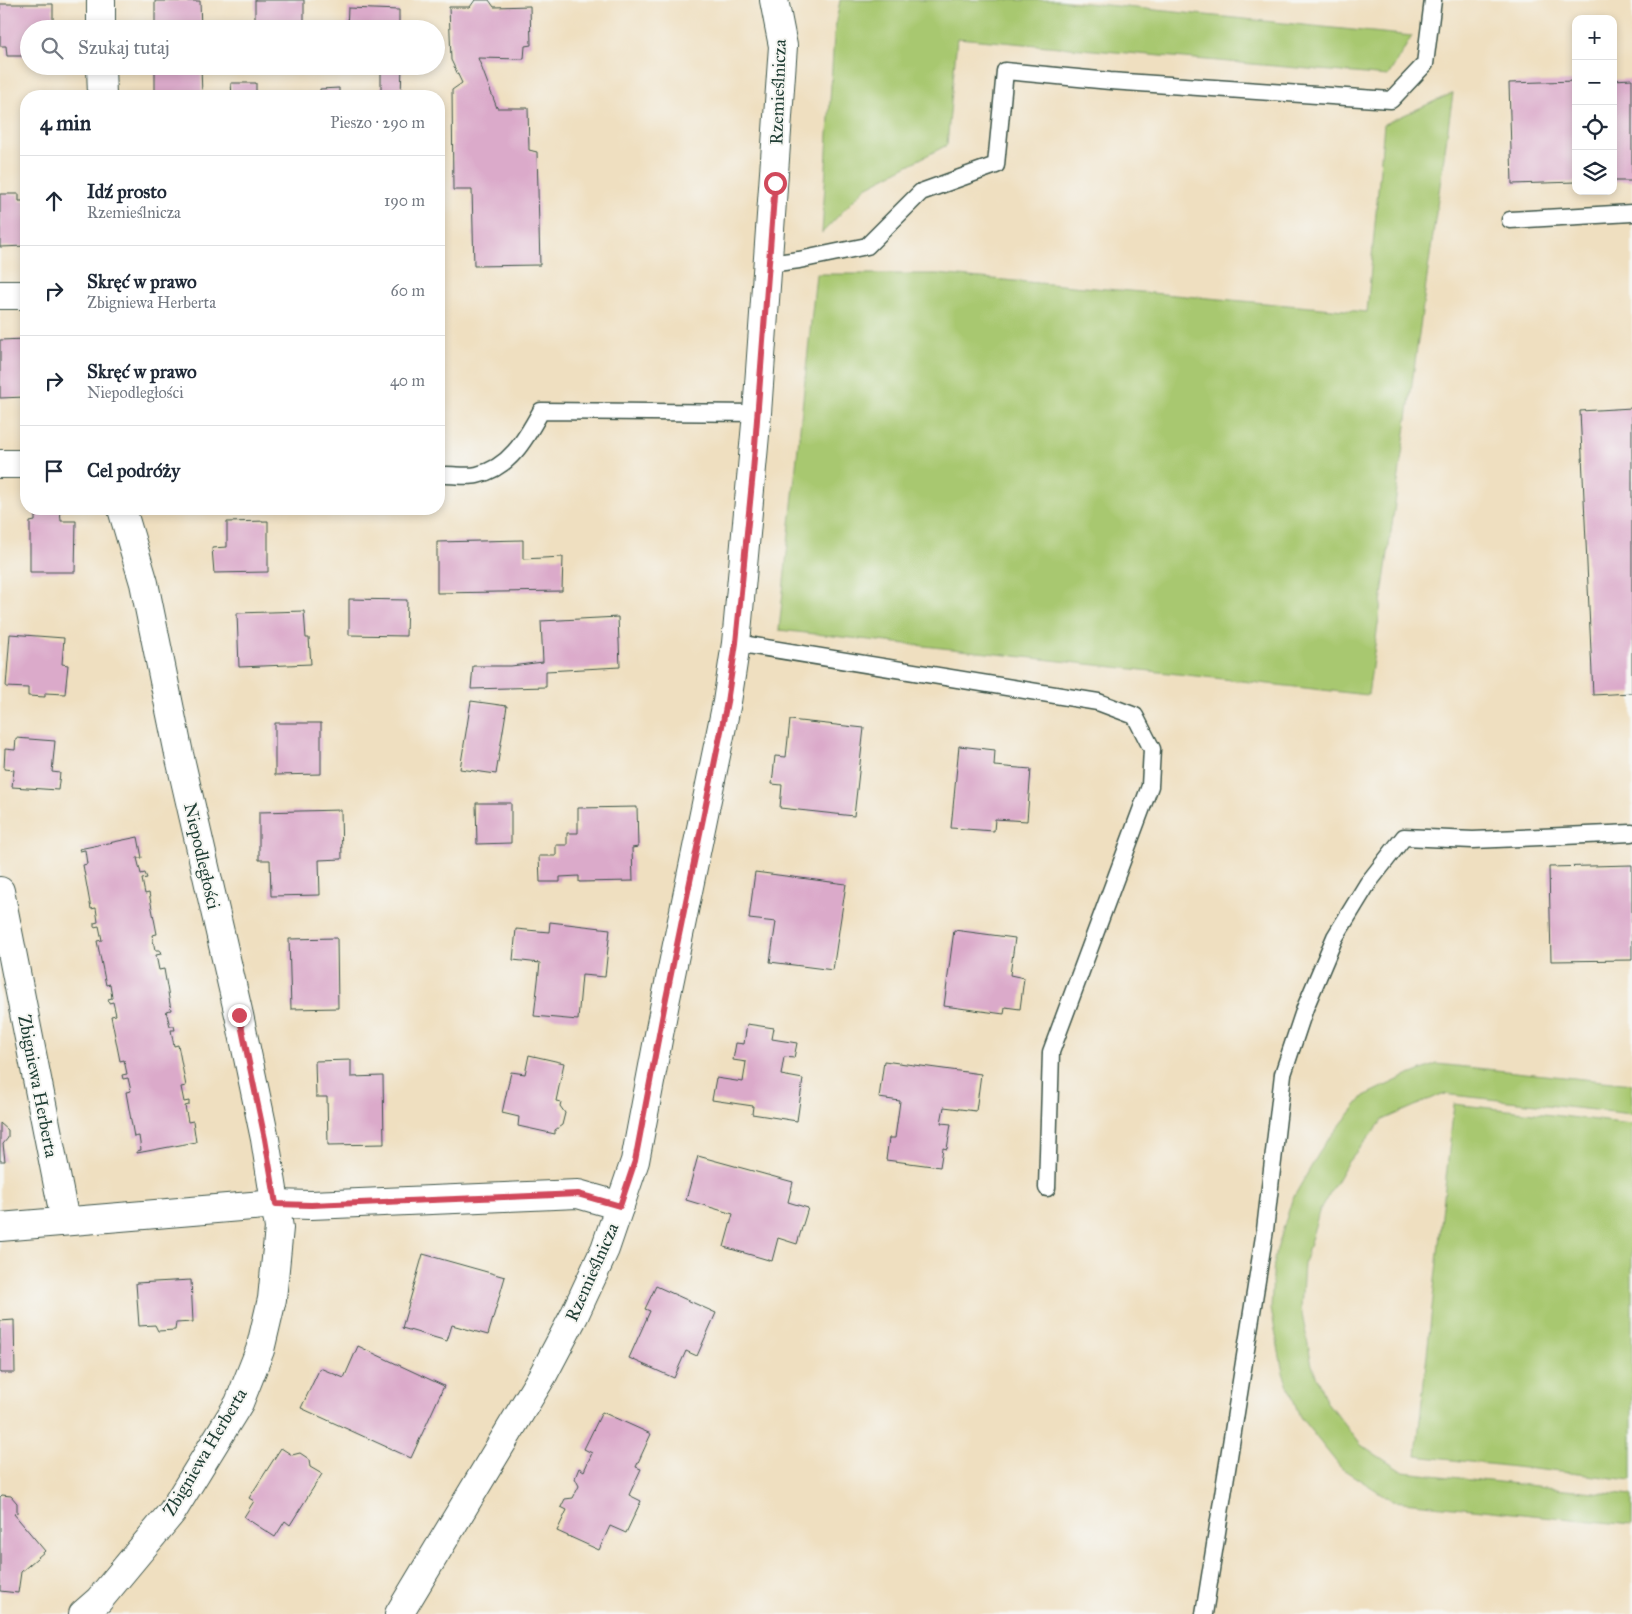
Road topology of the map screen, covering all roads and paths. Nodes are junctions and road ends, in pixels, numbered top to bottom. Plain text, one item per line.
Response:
1 (101, 0) edge
2 (774, 0) edge
3 (1433, 0) edge
4 (101, 20) edge
5 (101, 75) edge
6 (102, 90) edge
7 (1632, 213) edge
8 (1510, 220) dead end
9 (768, 264) junction
10 (0, 295) edge
11 (20, 295) edge
12 (758, 413) junction
13 (0, 464) edge
14 (20, 464) edge
15 (446, 475) dead end
16 (124, 515) edge
17 (736, 643) junction
18 (1632, 833) edge
19 (0, 891) edge
20 (1047, 1188) dead end
21 (276, 1204) junction
22 (620, 1206) junction
23 (64, 1221) junction
24 (0, 1227) edge
25 (83, 1614) edge
26 (399, 1614) edge
27 (1204, 1614) edge

1 - 4 street
2 - 9 street, Rzemieślnicza
3 - 9 lane
5 - 6 street
7 - 8 lane
9 - 12 street, Rzemieślnicza
10 - 11 street
12 - 15 lane
12 - 17 street, Rzemieślnicza
13 - 14 street
16 - 21 street, Niepodległości
17 - 20 lane
17 - 22 street, Rzemieślnicza
18 - 27 lane
19 - 23 street, Zbigniewa Herberta
21 - 22 street
21 - 23 street
21 - 25 street, Zbigniewa Herberta
22 - 26 street, Rzemieślnicza
23 - 24 street

